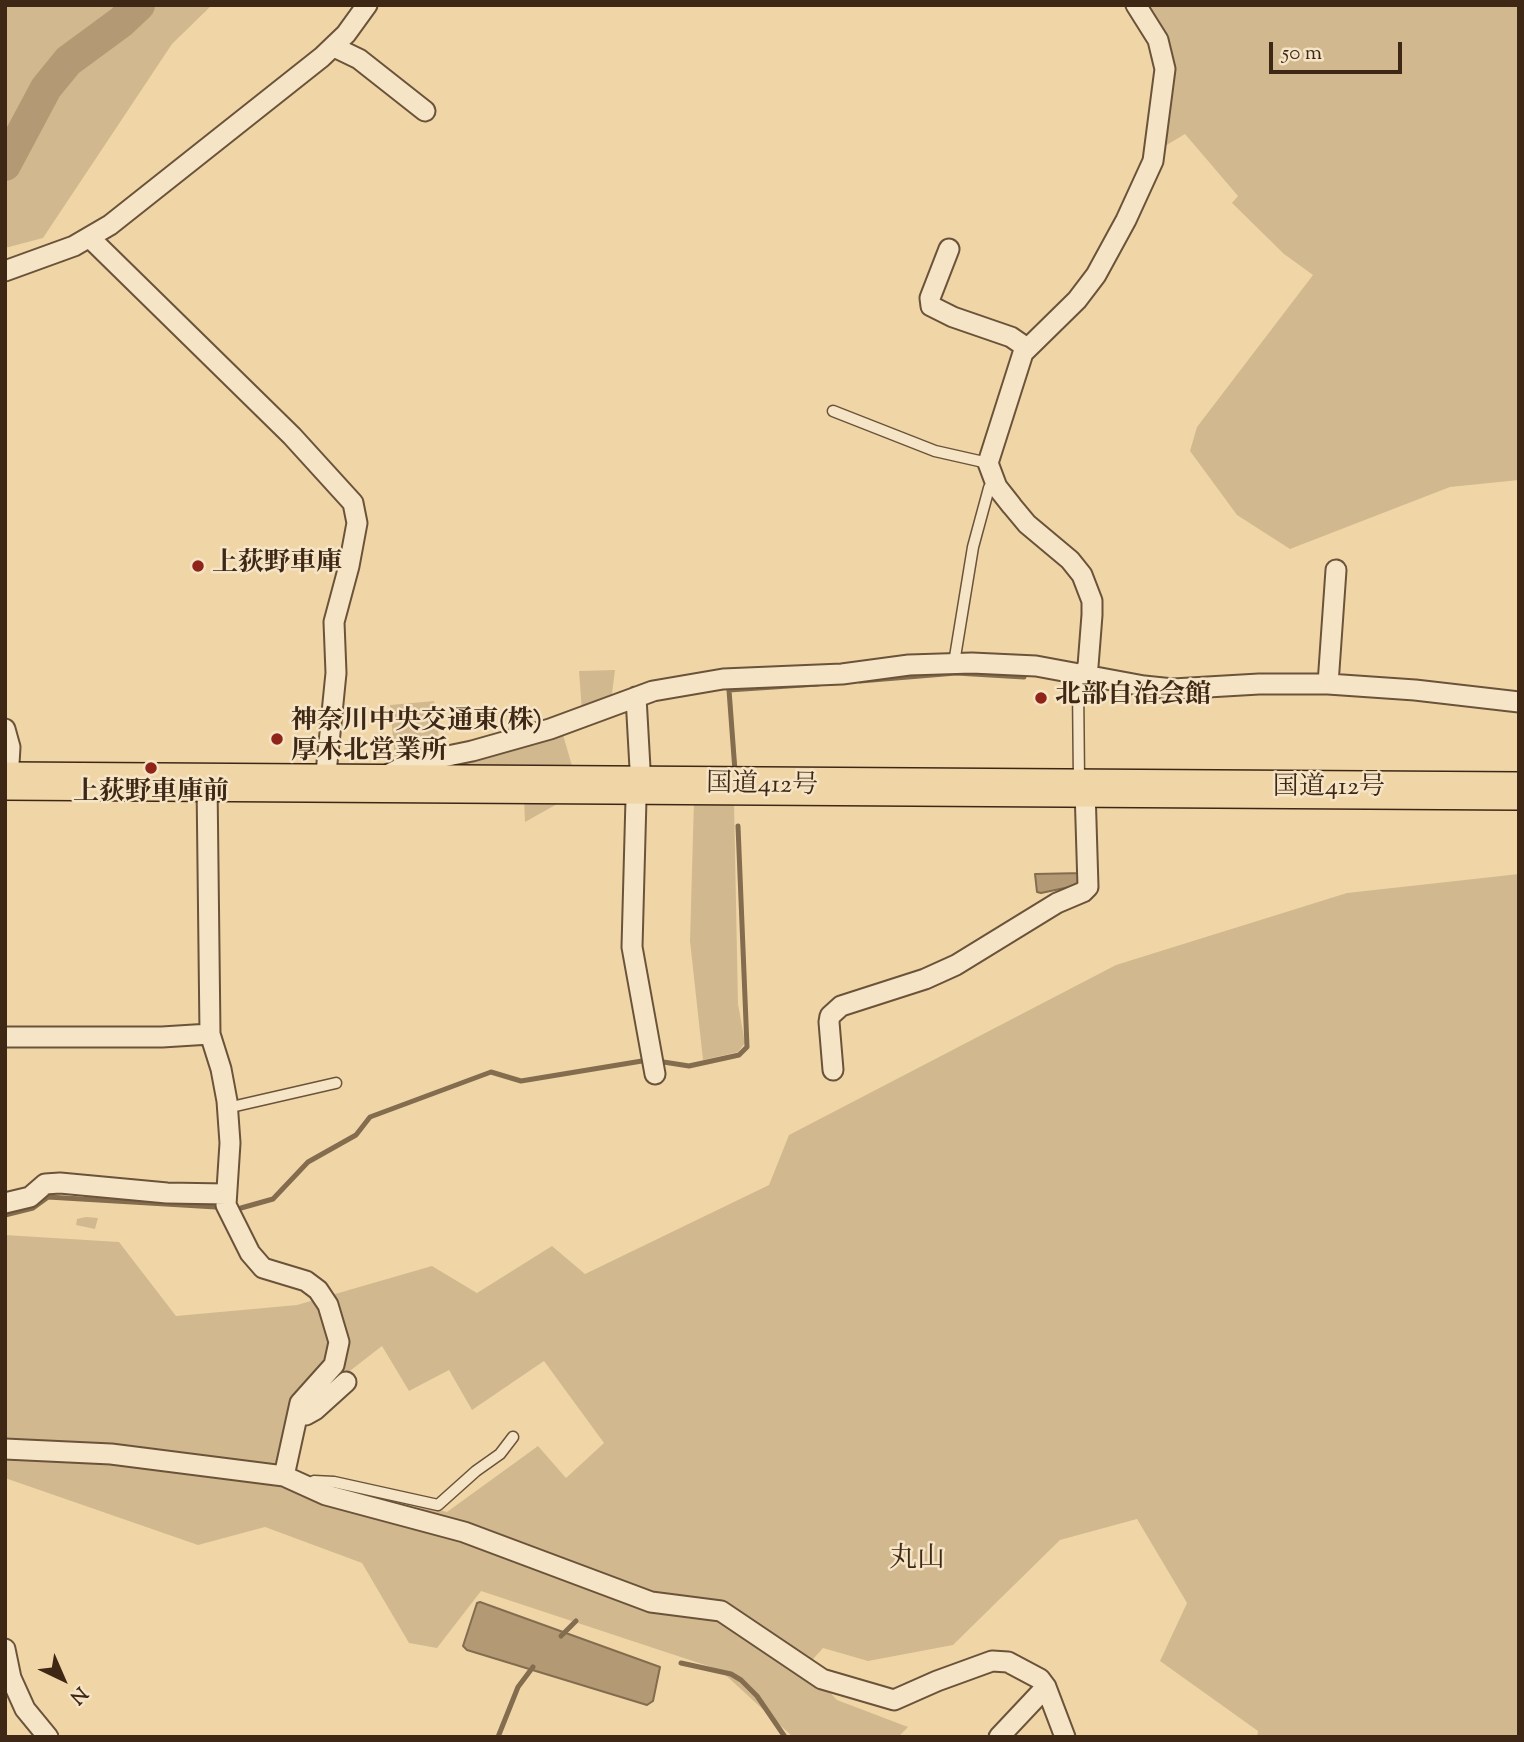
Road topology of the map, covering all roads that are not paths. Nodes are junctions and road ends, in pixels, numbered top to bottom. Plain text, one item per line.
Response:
1 (367, 5) edge
2 (1136, 5) edge
3 (334, 47) junction
4 (425, 111) dead end
5 (90, 238) junction
6 (949, 249) dead end
7 (5, 271) edge
8 (1027, 348) junction
9 (833, 411) dead end
10 (991, 472) junction
11 (1336, 570) dead end
12 (954, 663) junction
13 (1083, 674) junction
14 (1328, 684) junction
15 (636, 697) junction
16 (1519, 702) edge
17 (5, 729) edge
18 (7, 781) edge
19 (207, 782) junction
20 (325, 783) junction
21 (370, 783) junction
22 (641, 786) junction
23 (1082, 789) junction
24 (1519, 791) edge
25 (211, 1034) junction
26 (5, 1037) edge
27 (654, 1066) dead end
28 (833, 1069) dead end
29 (336, 1083) dead end
30 (228, 1108) junction
31 (226, 1194) junction
32 (5, 1203) edge
33 (346, 1382) dead end
34 (298, 1414) junction
35 (513, 1437) dead end
36 (5, 1449) edge
37 (284, 1476) junction
38 (306, 1486) junction
39 (5, 1649) edge
40 (1045, 1687) junction
41 (48, 1737) edge
42 (999, 1737) edge
43 (1065, 1737) edge

1 - 3 street
2 - 8 street
3 - 4 street
3 - 5 street
5 - 7 street
5 - 20 street
6 - 8 street
8 - 10 street
9 - 10 lane
10 - 12 lane
10 - 13 street
11 - 14 street
12 - 13 street
12 - 15 street
13 - 14 street
13 - 23 lane
14 - 16 street
15 - 21 street
15 - 22 street
17 - 18 street
18 - 19 highway, 国道412号
19 - 20 highway, 国道412号
19 - 25 street
20 - 21 highway, 国道412号
21 - 22 highway, 国道412号
22 - 23 highway, 国道412号
22 - 27 street
23 - 24 highway, 国道412号
23 - 28 street
25 - 26 street
25 - 30 street
29 - 30 lane
30 - 31 street
31 - 32 street
31 - 34 street
33 - 34 street
34 - 37 street
35 - 38 lane
36 - 37 street
37 - 38 street
38 - 40 street
39 - 41 street
40 - 42 street
40 - 43 street

